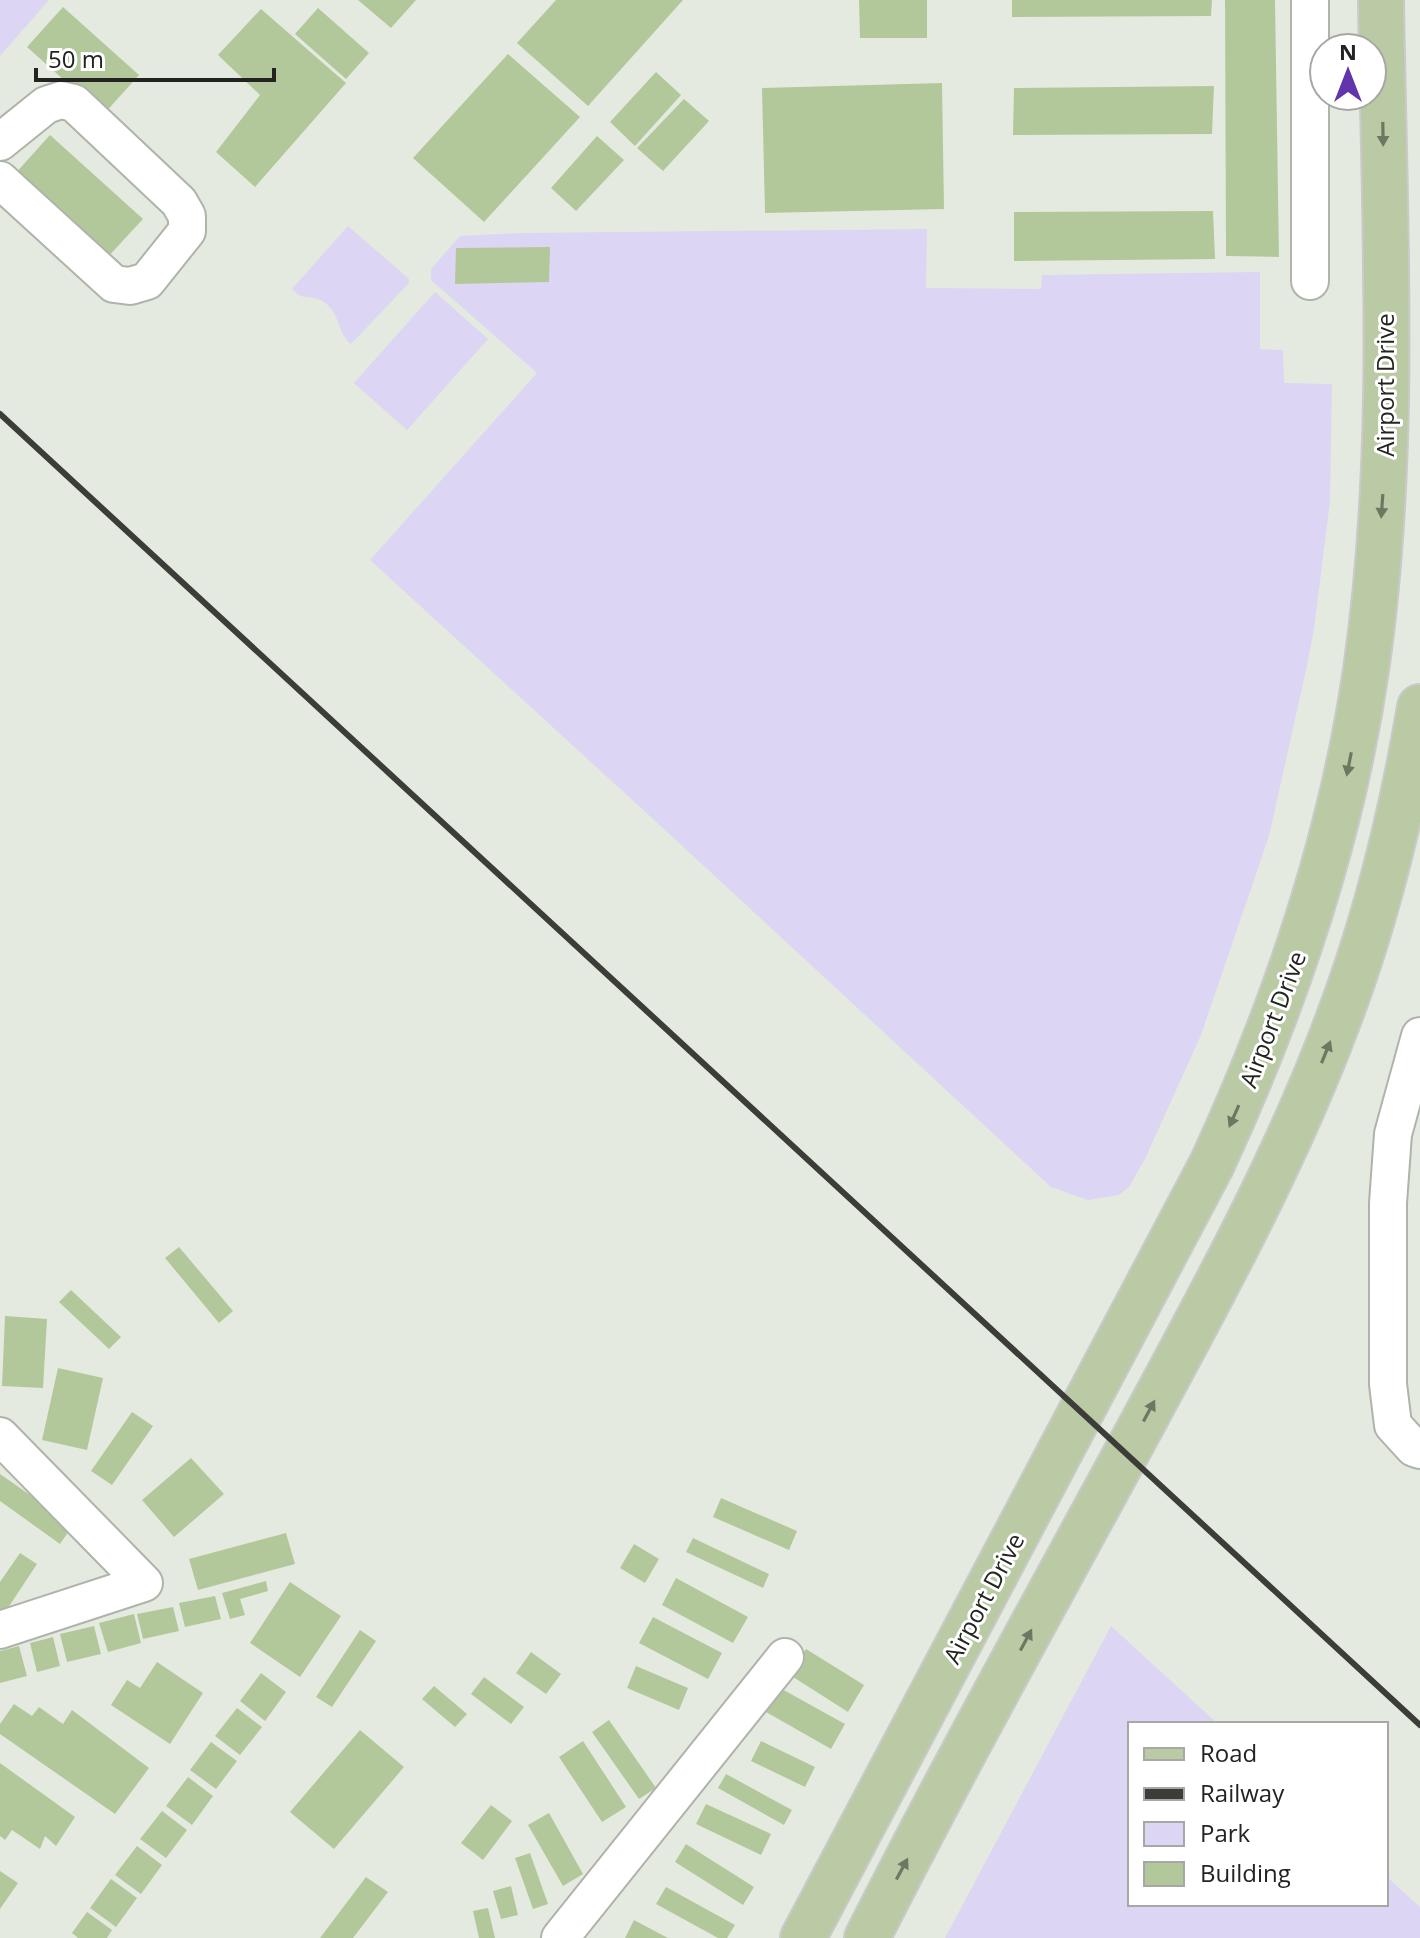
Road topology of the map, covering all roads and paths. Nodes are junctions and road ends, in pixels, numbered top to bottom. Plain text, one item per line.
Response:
1 (1310, 0) edge
2 (1381, 0) edge
3 (0, 142) edge
4 (0, 180) edge
5 (1310, 281) dead end
6 (1420, 707) edge
7 (1420, 1036) edge
8 (0, 1436) edge
9 (1417, 1449) edge
10 (0, 1630) edge
11 (785, 1657) dead end
12 (560, 1938) edge
13 (803, 1938) edge
14 (867, 1938) edge

1 - 5 street
2 -> 13 main road, Airport Drive
3 - 4 street
14 -> 6 main road
7 - 9 street
8 - 10 street
11 - 12 street

